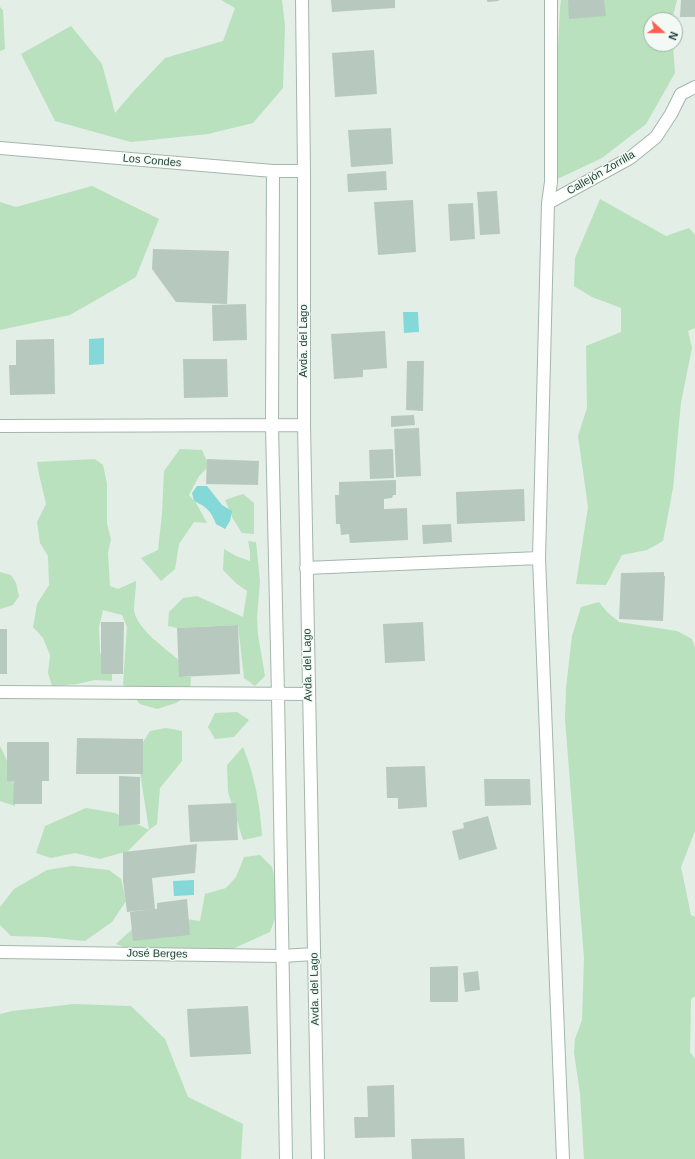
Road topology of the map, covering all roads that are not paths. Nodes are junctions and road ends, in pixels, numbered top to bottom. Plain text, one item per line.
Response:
1 (302, 0) edge
2 (551, 0) edge
3 (695, 87) edge
4 (0, 148) edge
5 (273, 171) junction
6 (304, 172) junction
7 (548, 203) junction
8 (304, 425) junction
9 (0, 426) edge
10 (272, 426) junction
11 (539, 558) junction
12 (306, 568) junction
13 (0, 692) edge
14 (309, 694) junction
15 (278, 695) junction
16 (0, 952) edge
17 (314, 954) junction
18 (282, 956) junction
19 (286, 1159) edge
20 (318, 1159) edge
21 (562, 1159) edge

1 - 6 street, Avda. del Lago
2 - 7 street
3 - 7 street, Callejón Zorrilla
4 - 5 street, Los Condes
5 - 6 street, Los Condes
5 - 10 street
6 - 8 street, Avda. del Lago
7 - 11 street
8 - 10 street
8 - 12 street, Avda. del Lago
9 - 10 street
10 - 15 street
11 - 12 street
11 - 21 street
12 - 14 street, Avda. del Lago
13 - 15 street
14 - 15 street
14 - 17 street, Avda. del Lago
15 - 18 street
16 - 18 street, José Berges
17 - 18 street, José Berges
17 - 20 street, Avda. del Lago
18 - 19 street

